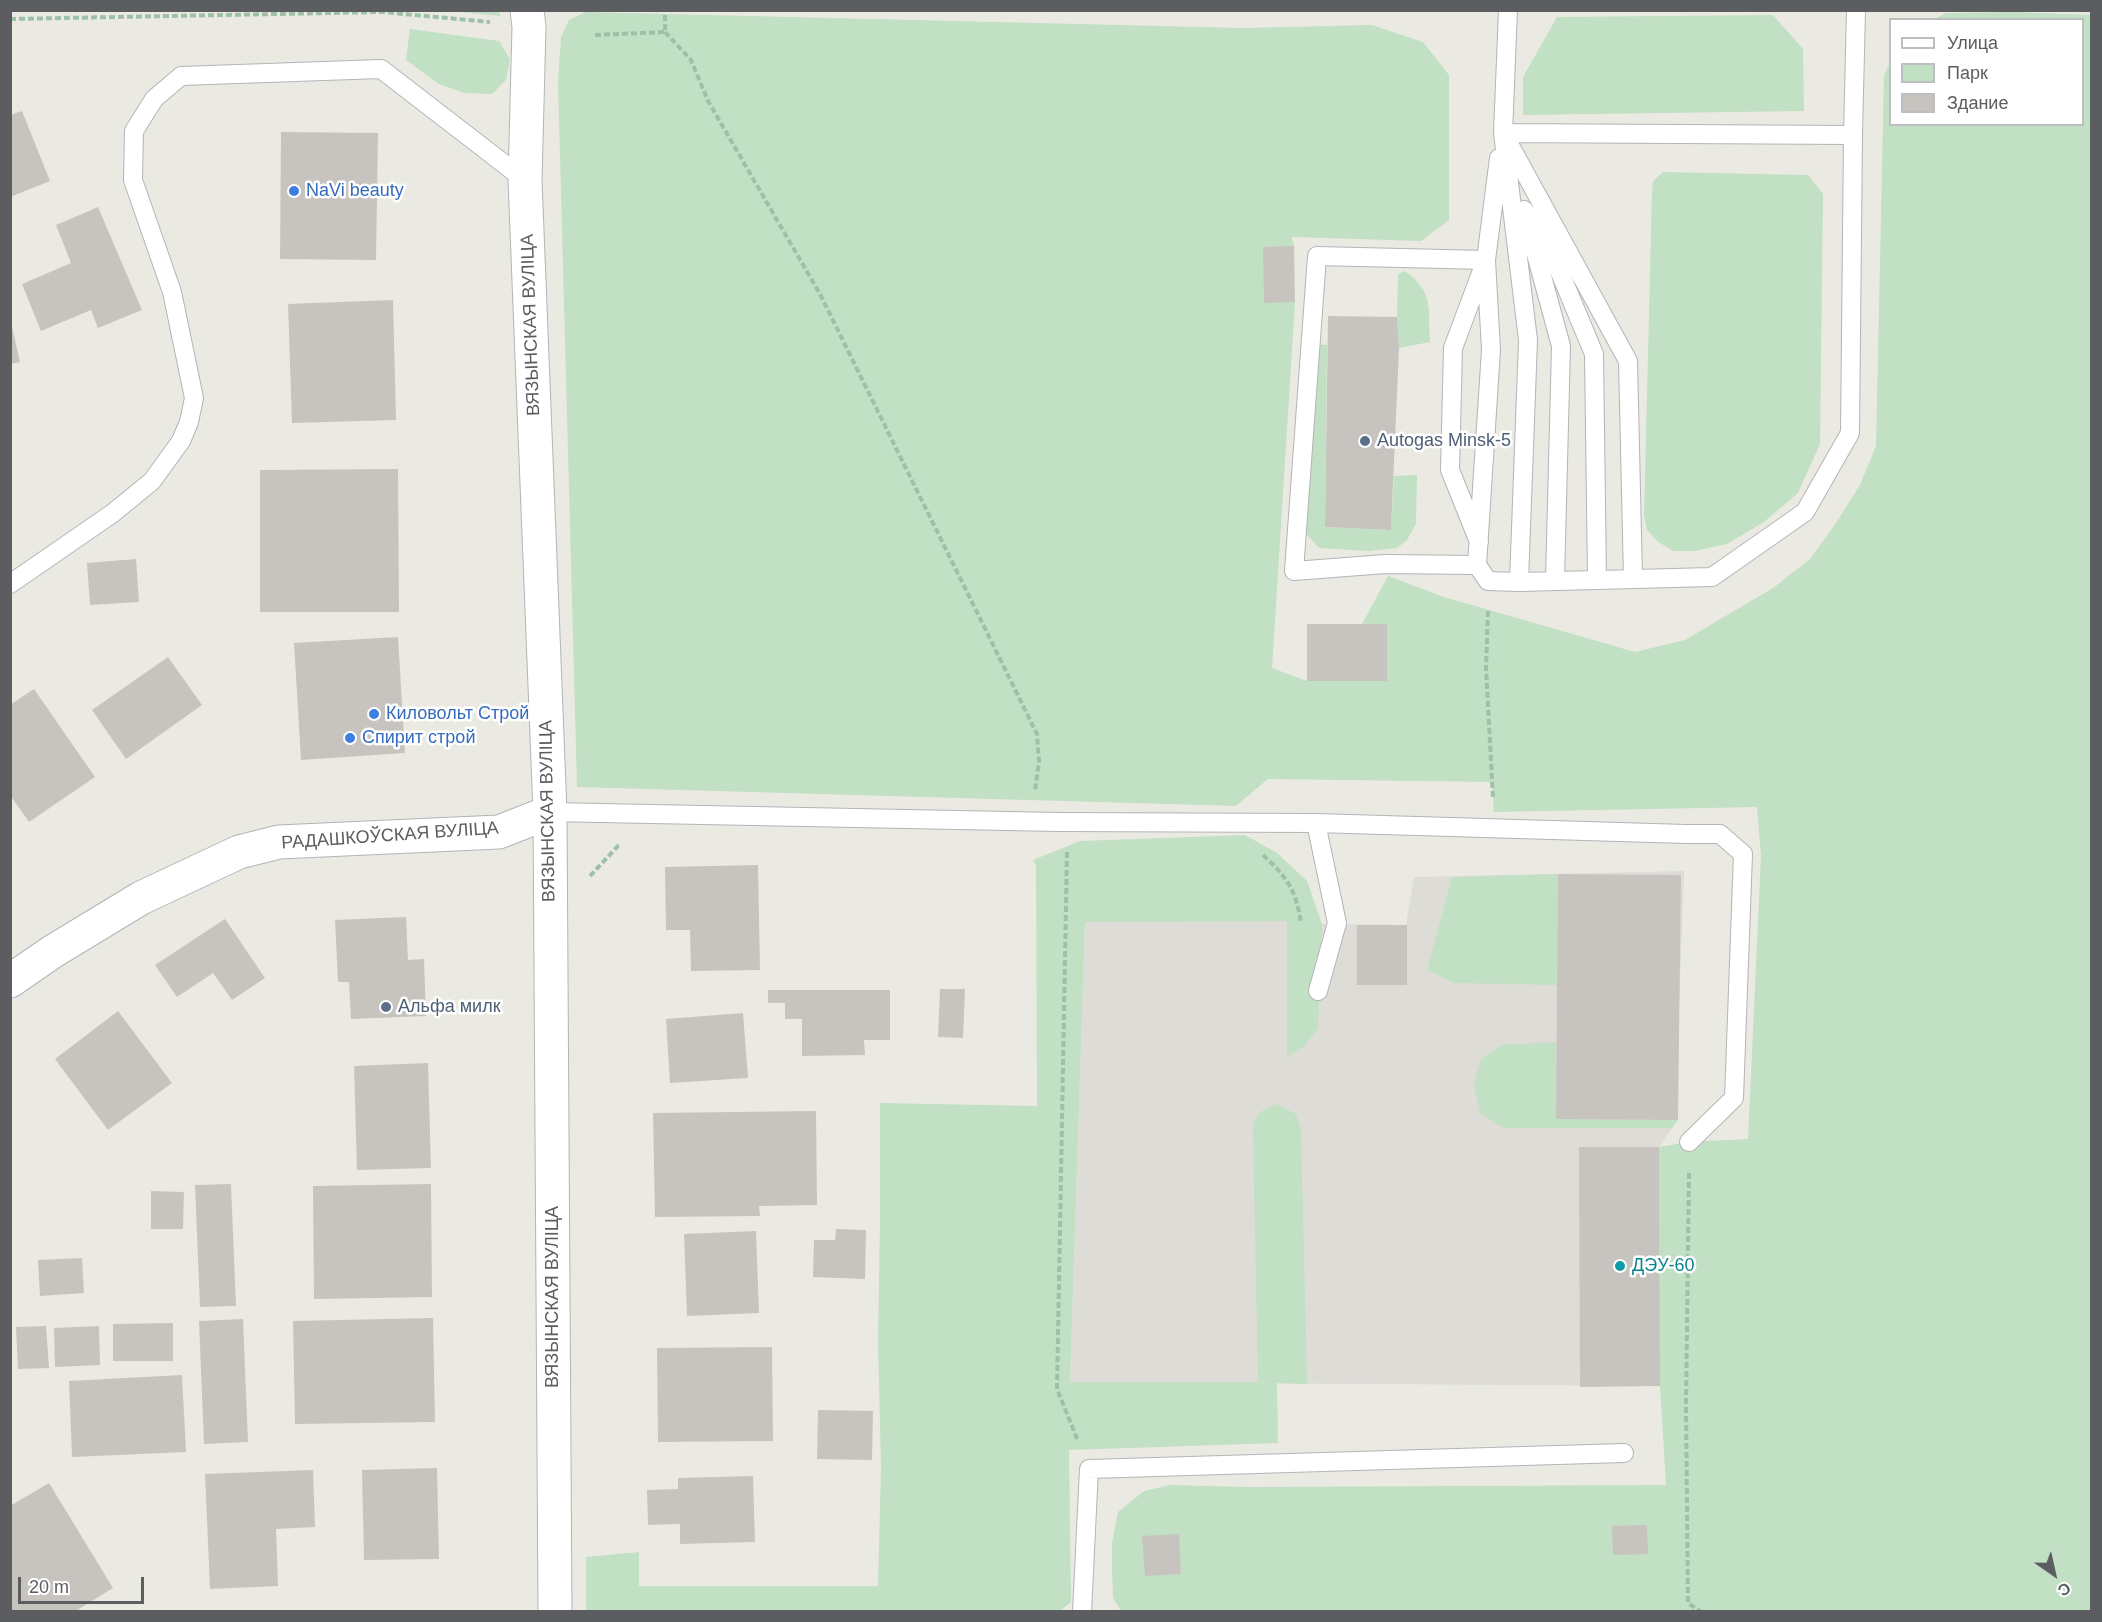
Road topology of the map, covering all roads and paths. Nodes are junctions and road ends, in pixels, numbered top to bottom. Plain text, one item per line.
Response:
1 (527, 10) edge
2 (665, 10) edge
3 (1508, 10) edge
4 (1856, 10) edge
5 (10, 19) edge
6 (496, 23) dead end
7 (665, 32) junction
8 (595, 35) dead end
9 (1503, 133) junction
10 (1852, 135) junction
11 (525, 180) junction
12 (1486, 260) junction
13 (1479, 542) junction
14 (1477, 565) junction
15 (1633, 578) junction
16 (1597, 579) junction
17 (1555, 580) junction
18 (1488, 581) junction
19 (1519, 582) junction
20 (10, 584) edge
21 (550, 812) junction
22 (1059, 822) junction
23 (1316, 823) junction
24 (1495, 829) junction
25 (10, 981) edge
26 (1318, 991) dead end
27 (1689, 1142) joint
28 (1624, 1453) dead end
29 (1089, 1469) junction
30 (555, 1611) edge
31 (1082, 1611) edge
32 (1701, 1611) edge

1 - 11 street, ВЯЗЫНСКАЯ ВУЛІЦА
2 - 7 path
3 - 9 lane
4 - 10 lane
5 - 6 path
7 - 8 path
7 - 22 path
9 - 10 lane
9 - 12 lane
9 - 15 lane
9 - 16 lane
9 - 17 lane
9 - 19 lane
10 - 15 lane
11 - 20 lane
11 - 21 street, ВЯЗЫНСКАЯ ВУЛІЦА
12 - 13 lane
12 - 13 lane
12 - 14 lane
13 - 14 lane
14 - 18 lane
15 - 16 lane
16 - 17 lane
17 - 19 lane
18 - 19 lane
18 - 24 path
21 - 22 lane
21 - 25 street, РАДАШКОЎСКАЯ ВУЛІЦА
21 - 30 street, ВЯЗЫНСКАЯ ВУЛІЦА
22 - 23 lane
22 - 29 path
23 - 24 lane
23 - 26 lane
24 - 27 lane
27 - 32 path
28 - 29 lane
29 - 31 lane

